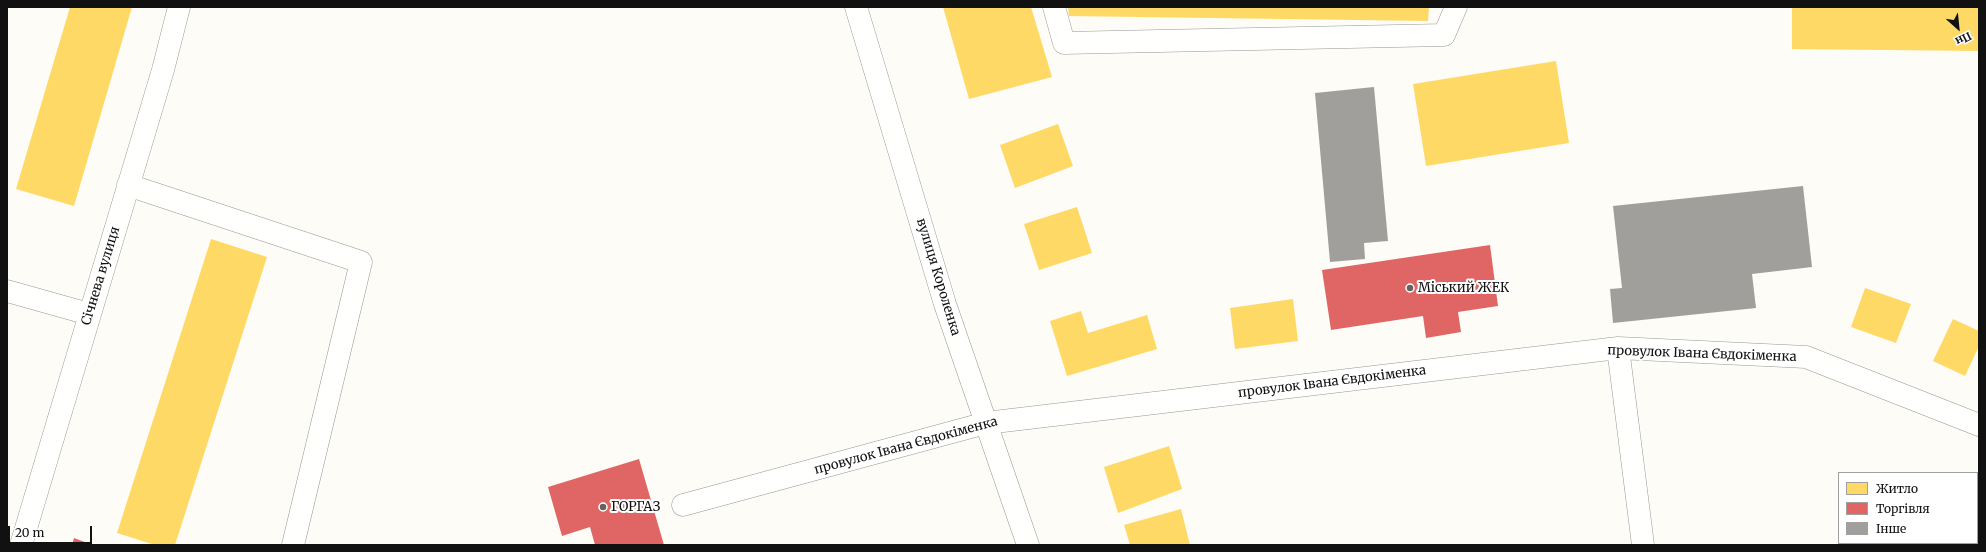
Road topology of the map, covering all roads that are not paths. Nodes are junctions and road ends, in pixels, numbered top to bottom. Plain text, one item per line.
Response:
1 (179, 7) edge
2 (856, 7) edge
3 (1054, 7) edge
4 (1456, 7) edge
5 (128, 185) junction
6 (7, 290) edge
7 (90, 314) junction
8 (1618, 348) junction
9 (986, 423) junction
10 (1979, 425) edge
11 (684, 505) dead end
12 (21, 545) edge
13 (293, 545) edge
14 (1028, 545) edge
15 (1643, 545) edge

1 - 5 street, Січнева вулиця
2 - 9 street, вулиця Короленка
3 - 4 street
5 - 7 street, Січнева вулиця
5 - 13 street
6 - 7 street
7 - 12 street, Січнева вулиця
8 - 9 street, провулок Івана Євдокіменка
8 - 10 street, провулок Івана Євдокіменка
8 - 15 street
9 - 11 street, провулок Івана Євдокіменка
9 - 14 street, вулиця Короленка

